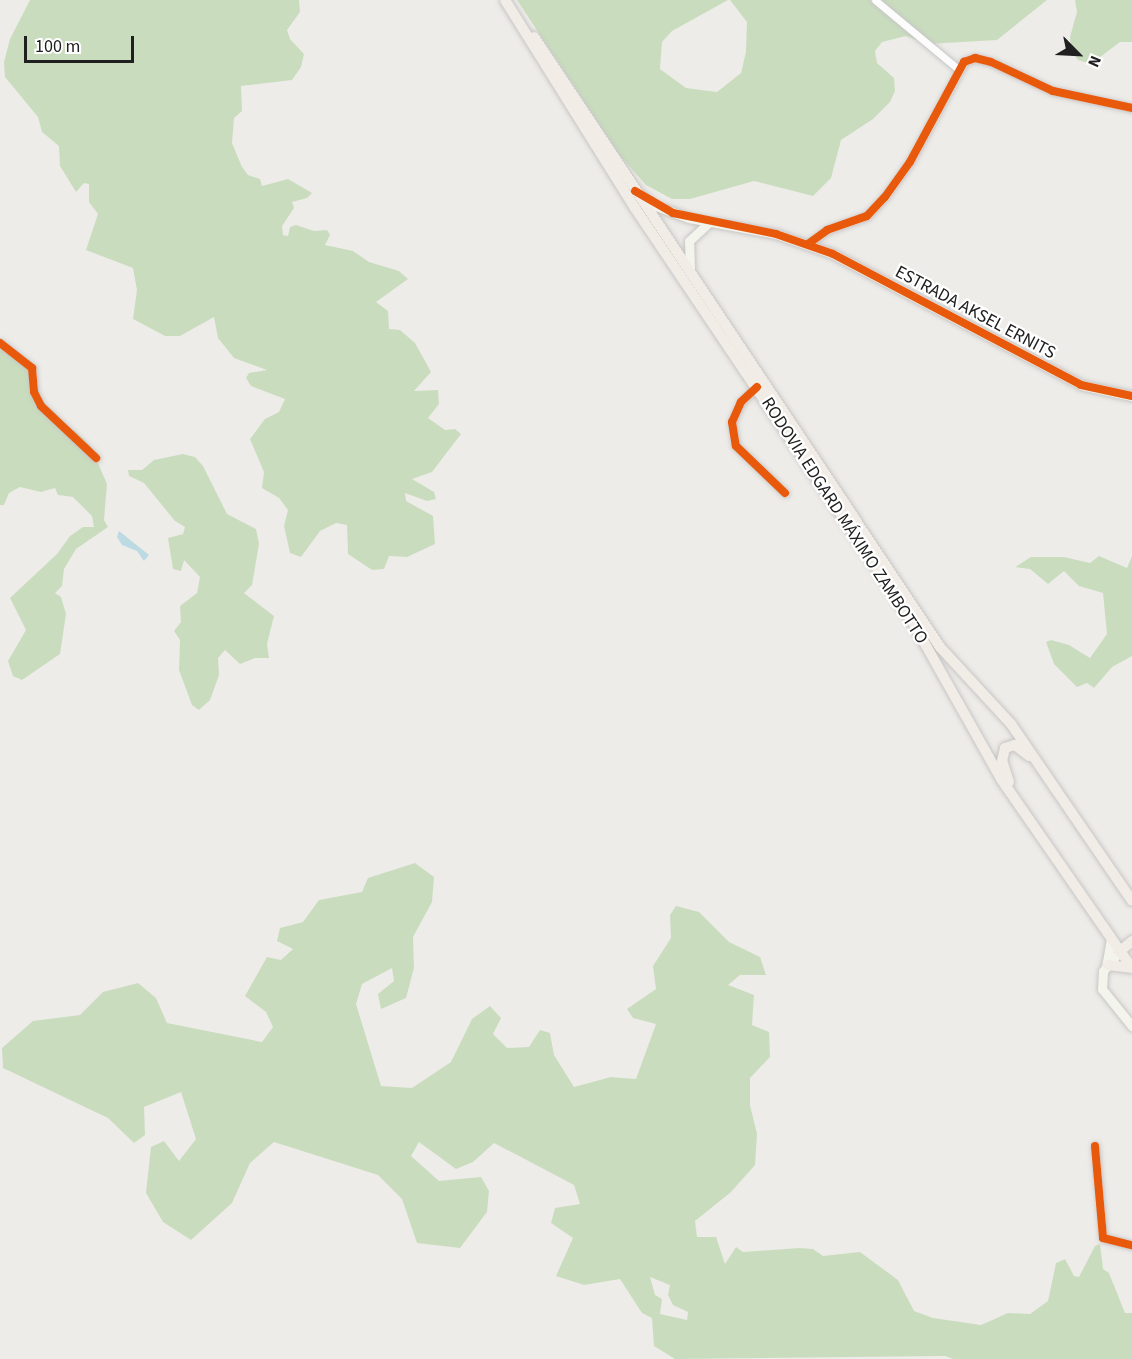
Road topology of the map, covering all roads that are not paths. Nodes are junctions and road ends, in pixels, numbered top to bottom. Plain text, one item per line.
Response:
1 (505, 0) edge
2 (875, 0) edge
3 (514, 14) junction
4 (958, 69) junction
5 (1132, 108) edge
6 (635, 191) junction
7 (708, 223) junction
8 (808, 244) junction
9 (691, 273) junction
10 (0, 343) edge
11 (757, 387) junction
12 (1132, 396) edge
13 (96, 458) dead end
14 (785, 493) dead end
15 (1042, 770) junction
16 (1018, 801) junction
17 (1132, 901) edge
18 (1111, 940) junction
19 (1132, 941) edge
20 (1119, 952) junction
21 (1107, 966) junction
22 (1132, 968) edge
23 (1132, 1026) edge
24 (1095, 1146) dead end
25 (1132, 1245) edge

1 - 3 main road, RODOVIA EDGARD MÁXIMO ZAMBOTTO
2 - 4 street
3 - 6 main road, RODOVIA EDGARD MÁXIMO ZAMBOTTO
3 - 11 main road, RODOVIA EDGARD MÁXIMO ZAMBOTTO
4 - 5 street
4 - 8 street
6 - 7 street, ESTRADA AKSEL ERNITS
6 - 9 main road, RODOVIA EDGARD MÁXIMO ZAMBOTTO
7 - 8 street, ESTRADA AKSEL ERNITS
7 - 9 street
8 - 12 street, ESTRADA AKSEL ERNITS
9 - 15 main road, RODOVIA EDGARD MÁXIMO ZAMBOTTO
10 - 13 street
11 - 14 street
11 - 16 main road, RODOVIA EDGARD MÁXIMO ZAMBOTTO
15 - 16 main road
15 - 17 main road, RODOVIA EDGARD MÁXIMO ZAMBOTTO
16 - 18 main road, RODOVIA EDGARD MÁXIMO ZAMBOTTO
18 - 20 main road, RODOVIA EDGARD MÁXIMO ZAMBOTTO
18 - 21 street
19 - 20 main road
20 - 21 street
20 - 22 main road, RODOVIA EDGARD MÁXIMO ZAMBOTTO
21 - 22 main road
21 - 23 street
24 - 25 street

